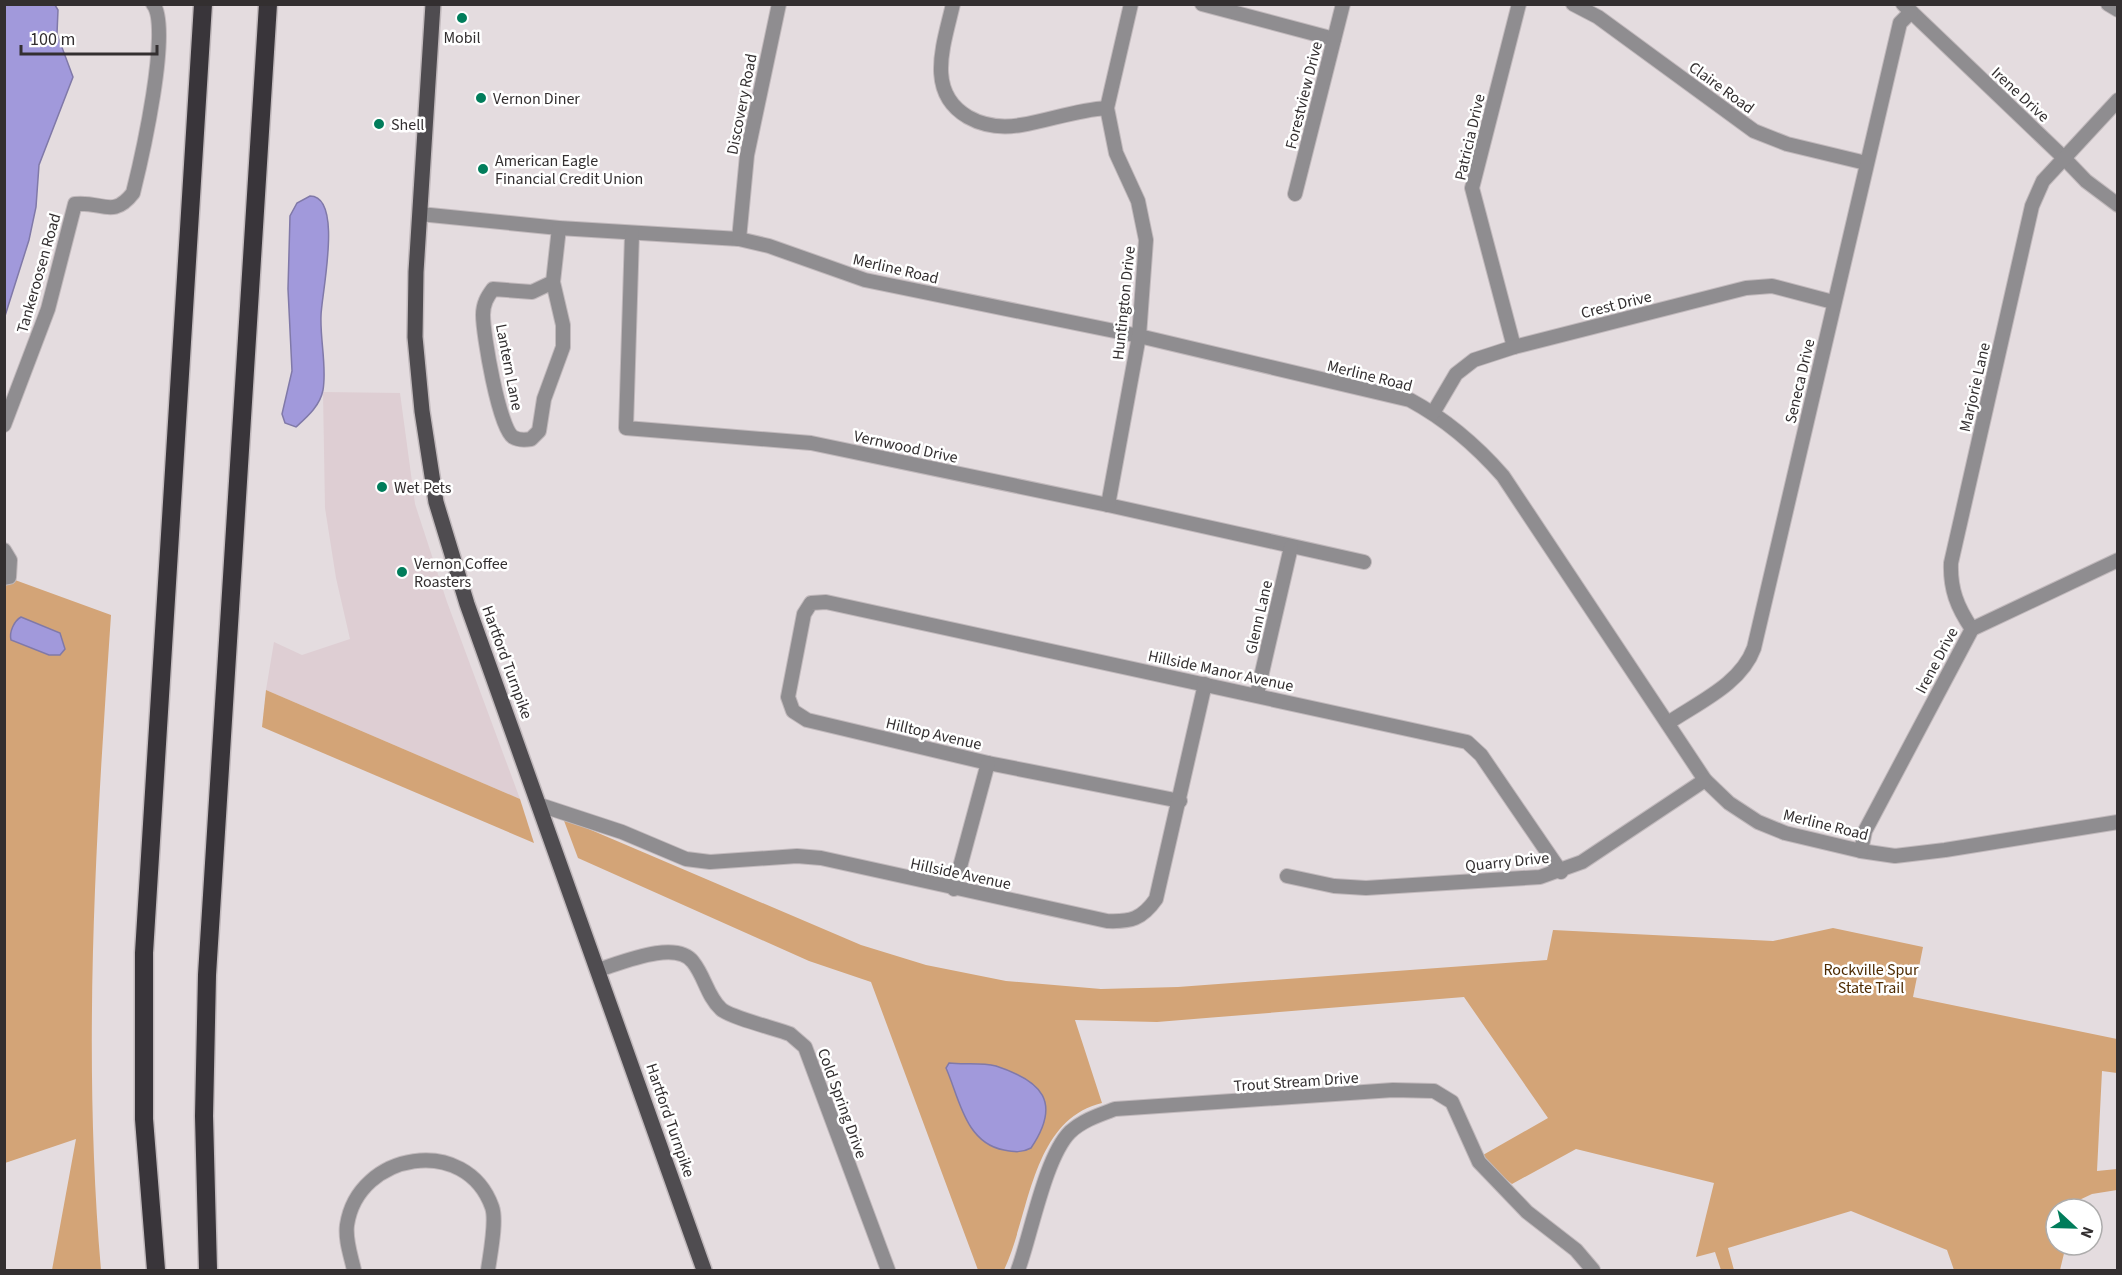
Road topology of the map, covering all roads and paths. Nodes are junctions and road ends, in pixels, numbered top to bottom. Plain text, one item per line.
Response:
1 (153, 4) edge
2 (203, 4) edge
3 (268, 4) edge
4 (433, 4) edge
5 (779, 4) edge
6 (953, 4) edge
7 (1131, 4) edge
8 (1202, 4) edge
9 (1343, 4) edge
10 (1519, 4) edge
11 (1573, 4) edge
12 (2108, 4) edge
13 (1907, 8) edge
14 (2118, 10) edge
15 (1334, 39) junction
16 (2118, 100) edge
17 (1107, 108) junction
18 (2063, 157) junction
19 (1866, 163) junction
20 (1295, 194) dead end
21 (2118, 205) edge
22 (420, 214) junction
23 (559, 228) junction
24 (632, 234) junction
25 (739, 239) junction
26 (553, 282) junction
27 (1833, 302) junction
28 (1139, 336) junction
29 (1514, 347) junction
30 (1433, 413) junction
31 (4, 425) edge
32 (1108, 505) junction
33 (1291, 547) junction
34 (4, 550) edge
35 (2118, 560) edge
36 (1364, 562) dead end
37 (4, 578) edge
38 (811, 603) joint
39 (1972, 629) junction
40 (1205, 684) junction
41 (1257, 694) junction
42 (1668, 723) junction
43 (988, 763) junction
44 (1705, 780) junction
45 (1180, 801) junction
46 (540, 805) junction
47 (2118, 822) edge
48 (1861, 851) junction
49 (1561, 872) junction
50 (1287, 876) dead end
51 (954, 889) junction
52 (598, 970) junction
53 (156, 1270) edge
54 (208, 1270) edge
55 (354, 1270) edge
56 (488, 1270) edge
57 (704, 1270) edge
58 (888, 1270) edge
59 (1018, 1270) edge
60 (1593, 1270) edge

1 - 31 street, Tankeroosen Road
2 - 53 highway
3 - 54 highway
4 - 22 main road, Hartford Turnpike
5 - 25 street, Discovery Road
6 - 17 street
7 - 17 street, Huntington Drive
8 - 15 street
9 - 15 street, Forestview Drive
10 - 29 street, Patricia Drive
11 - 19 street, Claire Road
12 - 14 street
13 - 18 street, Irene Drive
13 - 19 street, Seneca Drive
15 - 20 street, Forestview Drive
16 - 18 street, Marjorie Lane
17 - 28 street, Huntington Drive
18 - 21 street, Irene Drive
18 - 39 street, Marjorie Lane
19 - 27 street, Seneca Drive
22 - 23 street, Merline Road
22 - 46 main road, Hartford Turnpike
23 - 24 street, Merline Road
23 - 26 street, Lantern Lane
24 - 25 street, Merline Road
24 - 32 street, Vernwood Drive
25 - 28 street, Merline Road
26 - 26 street, Lantern Lane
27 - 29 street, Crest Drive
27 - 42 street, Seneca Drive
28 - 30 street, Merline Road
28 - 32 street, Huntington Drive
29 - 30 street, Crest Drive
30 - 42 street, Merline Road
32 - 33 street, Vernwood Drive
33 - 36 street, Vernwood Drive
33 - 41 street, Glenn Lane
34 - 37 street
35 - 39 street, Irene Drive
38 - 40 street, Hillside Manor Avenue
38 - 43 street, Hilltop Avenue
39 - 48 street, Irene Drive
40 - 41 street, Hillside Manor Avenue
40 - 45 street, Hillside Avenue
41 - 49 street, Hillside Manor Avenue
42 - 44 street, Merline Road
43 - 45 street, Hilltop Avenue
43 - 51 street
44 - 48 street, Merline Road
44 - 49 street, Quarry Drive
45 - 51 street, Hillside Avenue
46 - 51 street, Hillside Avenue
46 - 52 main road, Hartford Turnpike
47 - 48 street, Merline Road
49 - 50 street, Quarry Drive
52 - 57 main road, Hartford Turnpike
52 - 58 street, Cold Spring Drive
55 - 56 street
59 - 60 street, Trout Stream Drive

